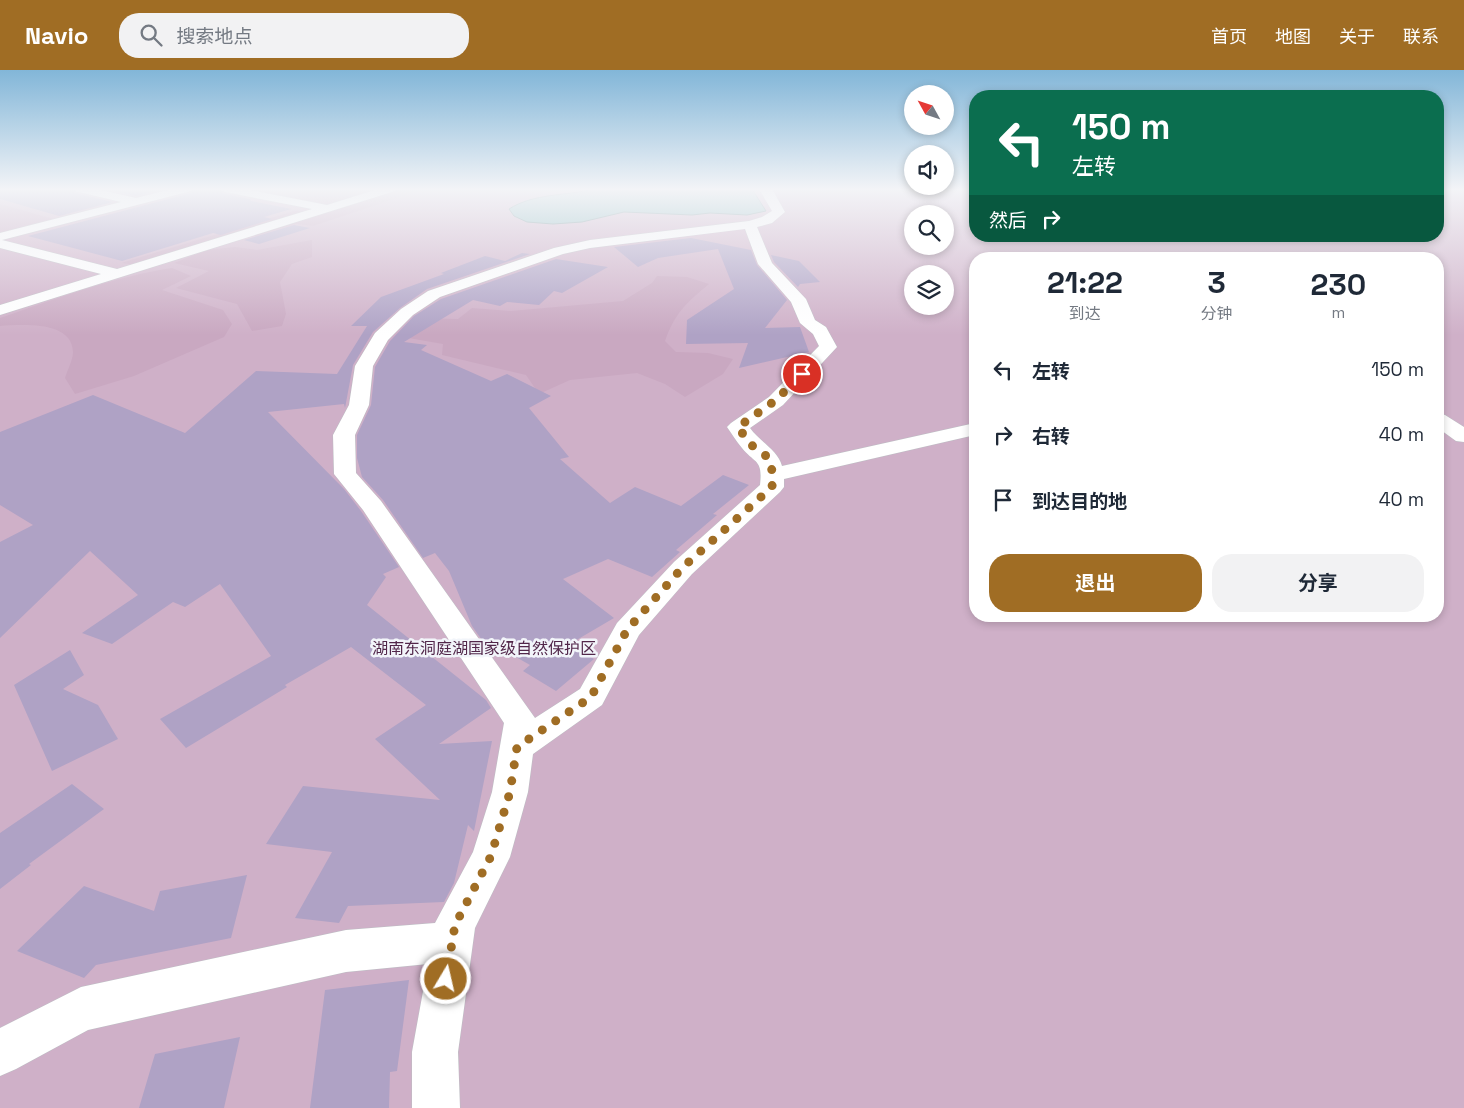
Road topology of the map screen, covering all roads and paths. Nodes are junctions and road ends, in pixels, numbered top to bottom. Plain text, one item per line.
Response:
1 (236, 237) edge
2 (648, 237) edge
3 (755, 237) edge
4 (0, 244) edge
5 (118, 274) junction
6 (0, 310) edge
7 (1444, 423) edge
8 (969, 430) edge
9 (1464, 436) edge
10 (773, 475) junction
11 (517, 747) junction
12 (452, 942) junction
13 (0, 1053) edge
14 (436, 1108) edge

1 - 5 street
2 - 11 street
3 - 10 street
4 - 5 street
5 - 6 street
7 - 9 street
8 - 10 street
10 - 11 street
11 - 12 street
12 - 13 street
12 - 14 street

